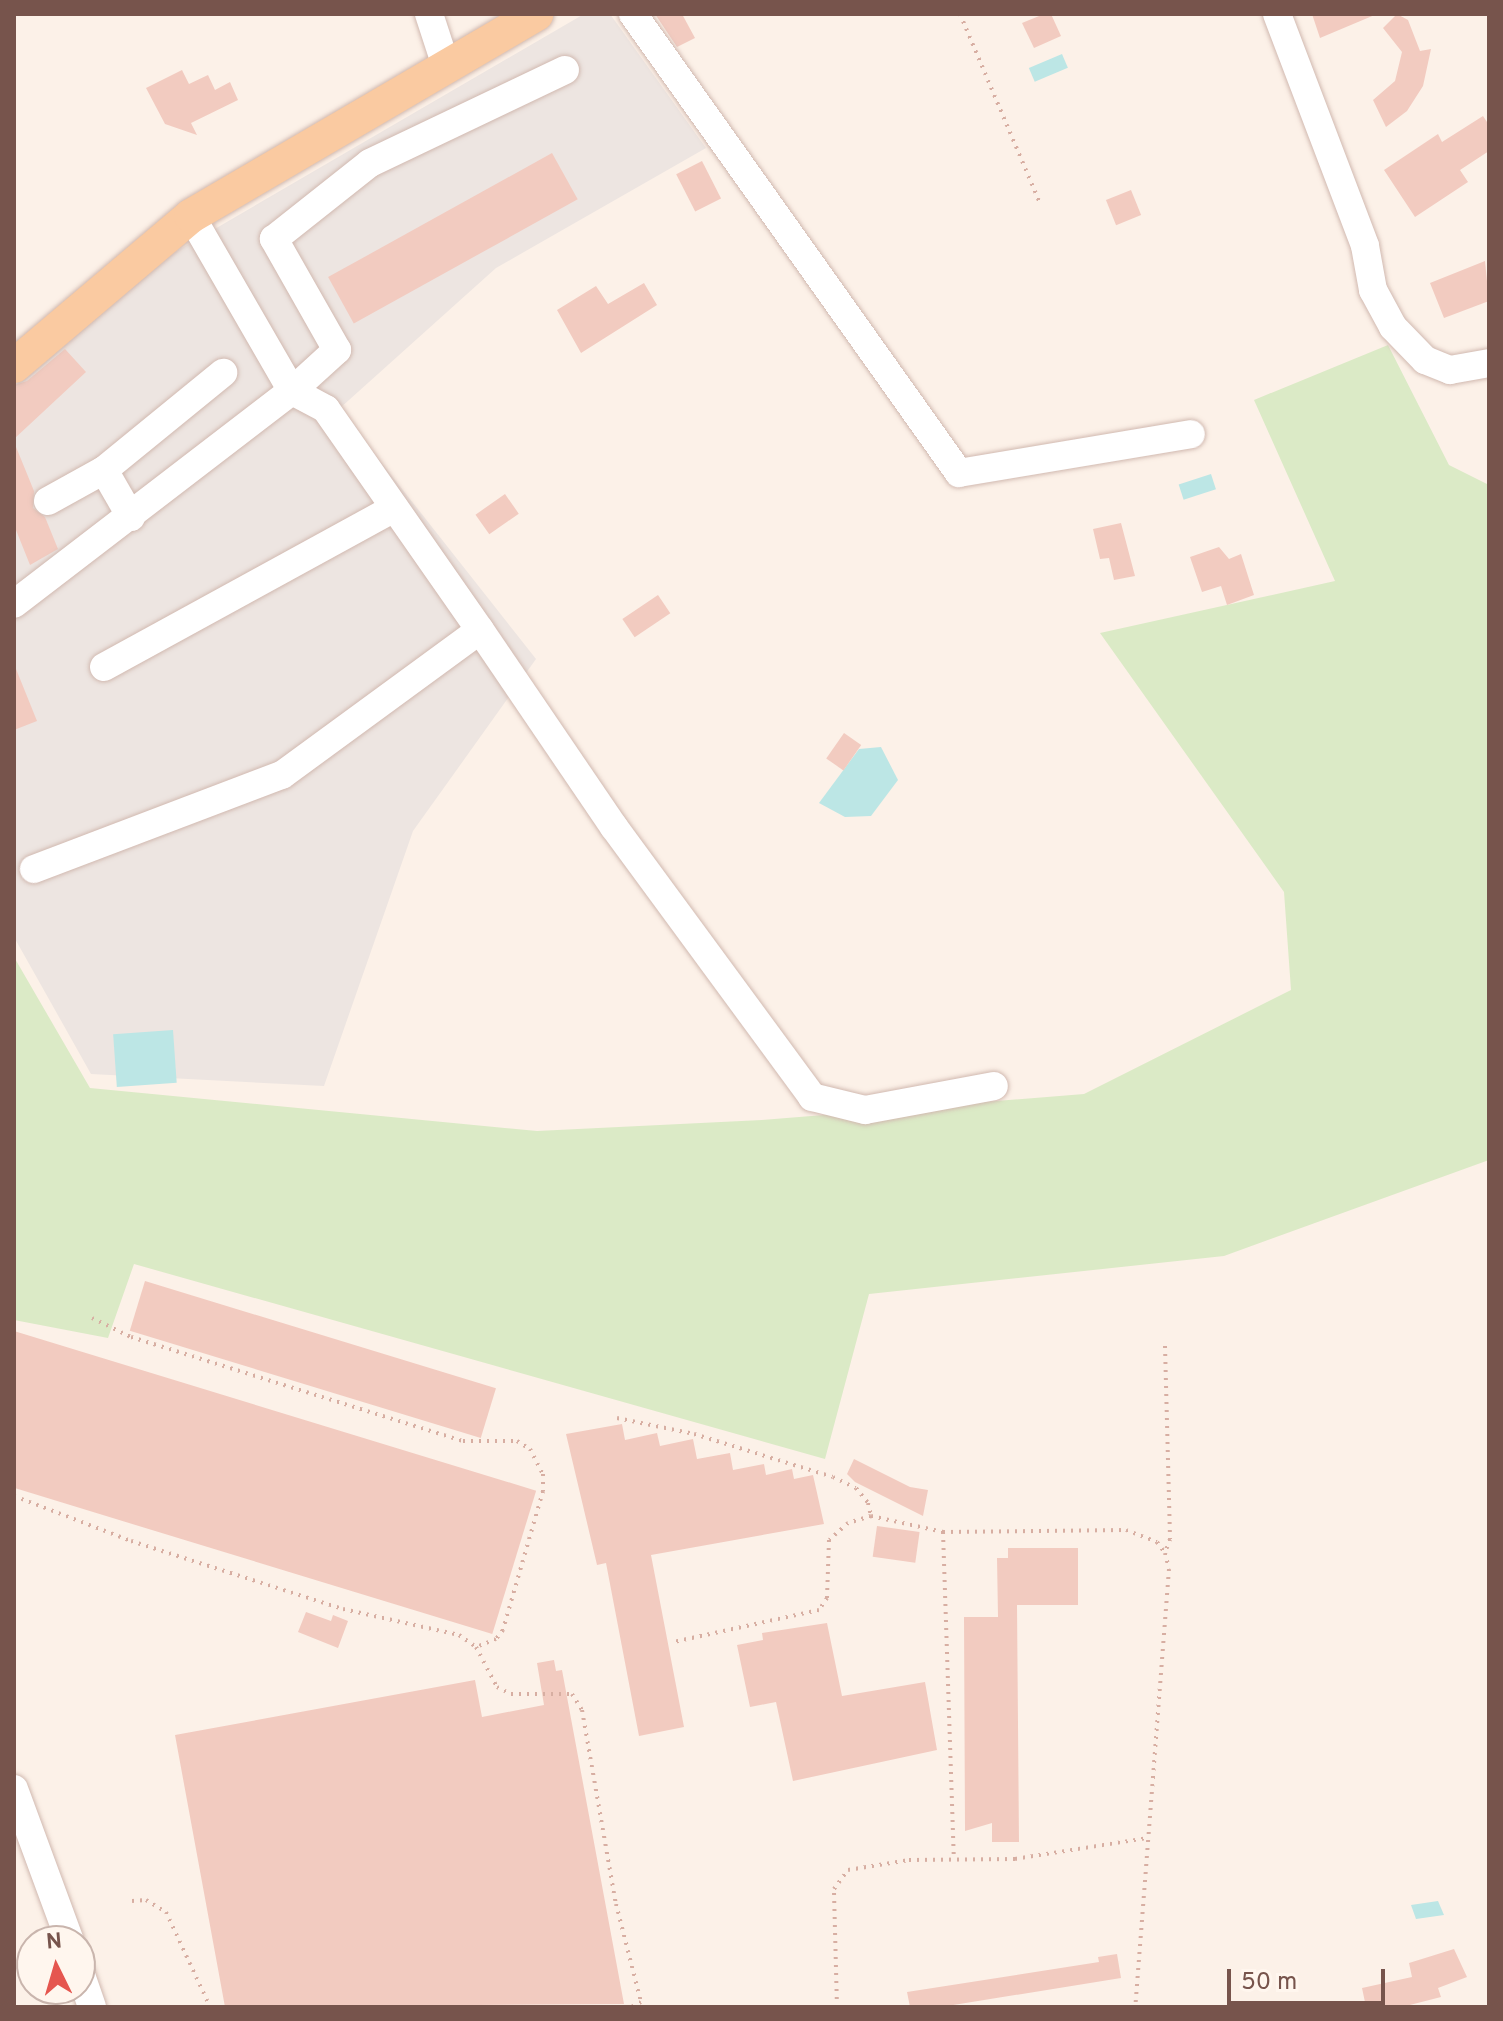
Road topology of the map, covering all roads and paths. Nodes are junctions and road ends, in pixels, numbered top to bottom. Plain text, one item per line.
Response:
1 (429, 14) edge
2 (536, 14) edge
3 (633, 14) edge
4 (960, 14) edge
5 (1277, 14) edge
6 (446, 66) junction
7 (565, 70) dead end
8 (1040, 203) dead end
9 (191, 216) junction
10 (1489, 363) edge
11 (14, 366) edge
12 (223, 373) dead end
13 (292, 391) junction
14 (1191, 434) dead end
15 (104, 470) junction
16 (48, 501) dead end
17 (394, 508) junction
18 (131, 517) junction
19 (14, 604) edge
20 (480, 630) junction
21 (104, 667) dead end
22 (34, 869) dead end
23 (994, 1086) dead end
24 (92, 1318) dead end
25 (1165, 1346) dead end
26 (617, 1418) dead end
27 (14, 1496) edge
28 (871, 1516) junction
29 (943, 1532) junction
30 (1165, 1553) junction
31 (673, 1642) dead end
32 (476, 1647) junction
33 (14, 1789) edge
34 (1149, 1838) junction
35 (954, 1857) junction
36 (132, 1901) dead end
37 (64, 1925) edge
38 (642, 2005) edge
39 (210, 2007) edge
40 (631, 2007) edge
41 (837, 2007) edge
42 (1135, 2007) edge

1 - 6 street
2 - 6 main road
3 - 14 street
4 - 8 path
5 - 10 street
6 - 9 main road
7 - 13 street
9 - 11 main road
9 - 13 street
12 - 15 street
13 - 17 street
13 - 18 street
15 - 16 street
15 - 18 street
17 - 20 street
17 - 21 street
18 - 19 street
20 - 22 street
20 - 23 street
24 - 32 path
25 - 30 path
26 - 28 path
27 - 32 path
28 - 29 path
28 - 31 path
29 - 30 path
29 - 35 path
30 - 34 path
32 - 38 path
33 - 37 street
34 - 35 path
34 - 42 path
35 - 41 path
36 - 39 path
38 - 40 path

